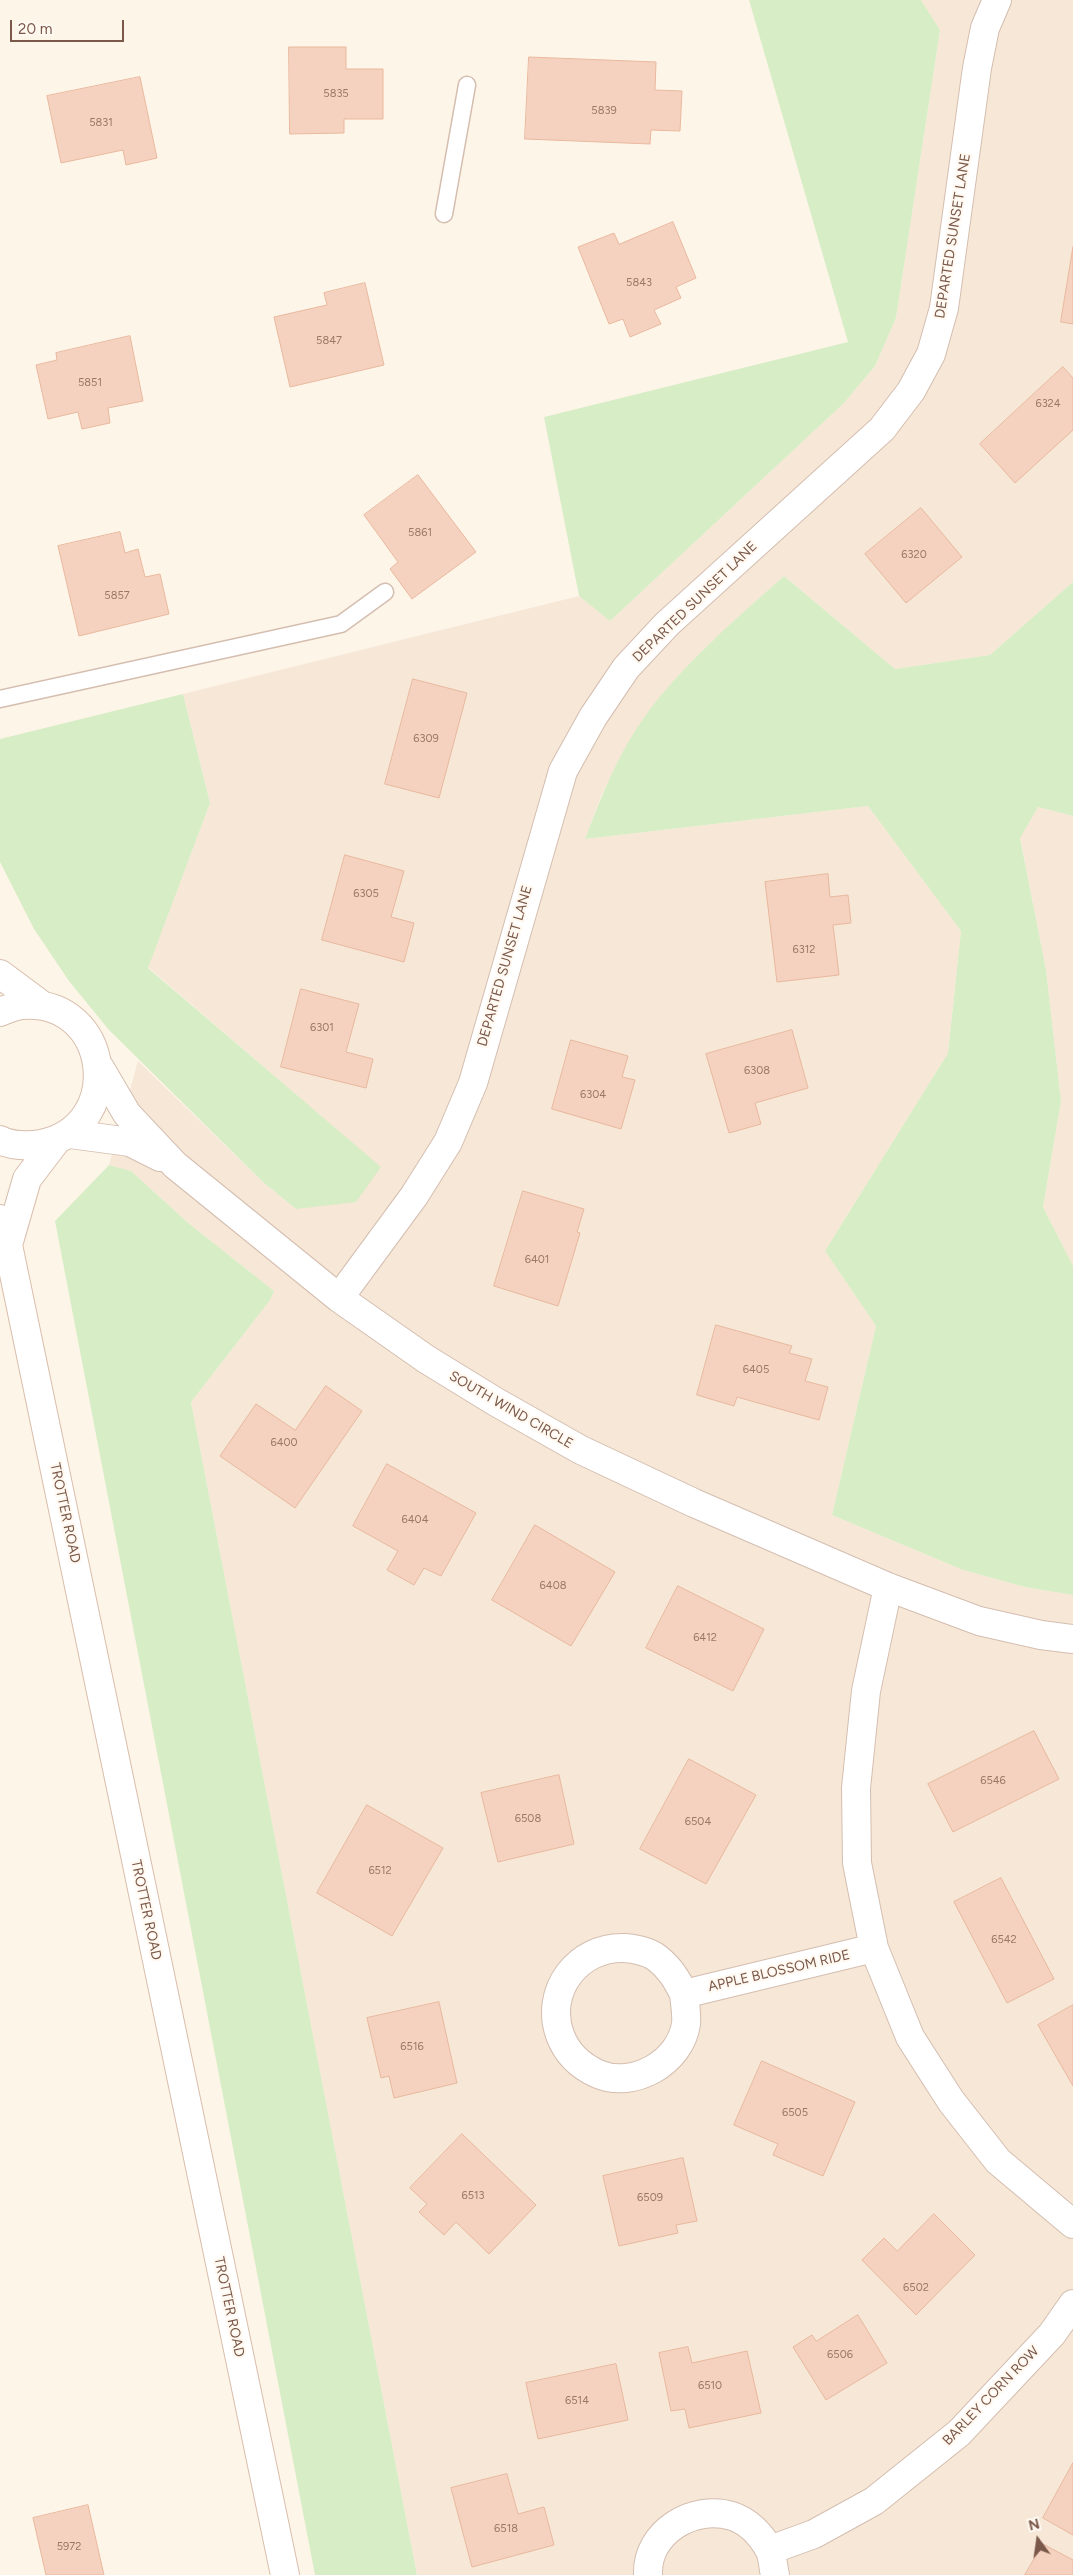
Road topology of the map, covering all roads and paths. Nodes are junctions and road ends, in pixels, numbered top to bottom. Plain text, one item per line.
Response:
1 (997, 0) edge
2 (467, 85) dead end
3 (444, 214) dead end
4 (385, 592) dead end
5 (0, 700) edge
6 (0, 974) edge
7 (44, 1006) junction
8 (0, 1012) edge
9 (100, 1068) junction
10 (63, 1137) junction
11 (0, 1140) edge
12 (175, 1165) junction
13 (0, 1219) edge
14 (8, 1245) junction
15 (339, 1298) junction
16 (888, 1587) junction
17 (1073, 1639) edge
18 (874, 1948) junction
19 (684, 1994) junction
20 (1073, 2224) edge
21 (1073, 2304) edge
22 (772, 2563) edge
23 (285, 2575) edge
24 (648, 2575) edge

1 - 15 street, DEPARTED SUNSET LANE
2 - 3 lane
4 - 5 lane
6 - 7 street
7 - 8 street
7 - 9 street, SOUTH WIND CIRCLE
9 - 10 street, TROTTER ROAD
9 - 12 street, SOUTH WIND CIRCLE
10 - 11 street, SOUTH WIND CIRCLE
10 - 12 street, SOUTH WIND CIRCLE
10 - 14 street, TROTTER ROAD
12 - 15 street, SOUTH WIND CIRCLE
13 - 14 street, TROTTER ROAD
14 - 23 street, TROTTER ROAD
15 - 16 street, SOUTH WIND CIRCLE
16 - 17 street, SOUTH WIND CIRCLE
16 - 18 street
18 - 19 street, APPLE BLOSSOM RIDE
18 - 20 street
19 - 19 street
21 - 22 street, BARLEY CORN ROW
22 - 24 street, BARLEY CORN ROW

